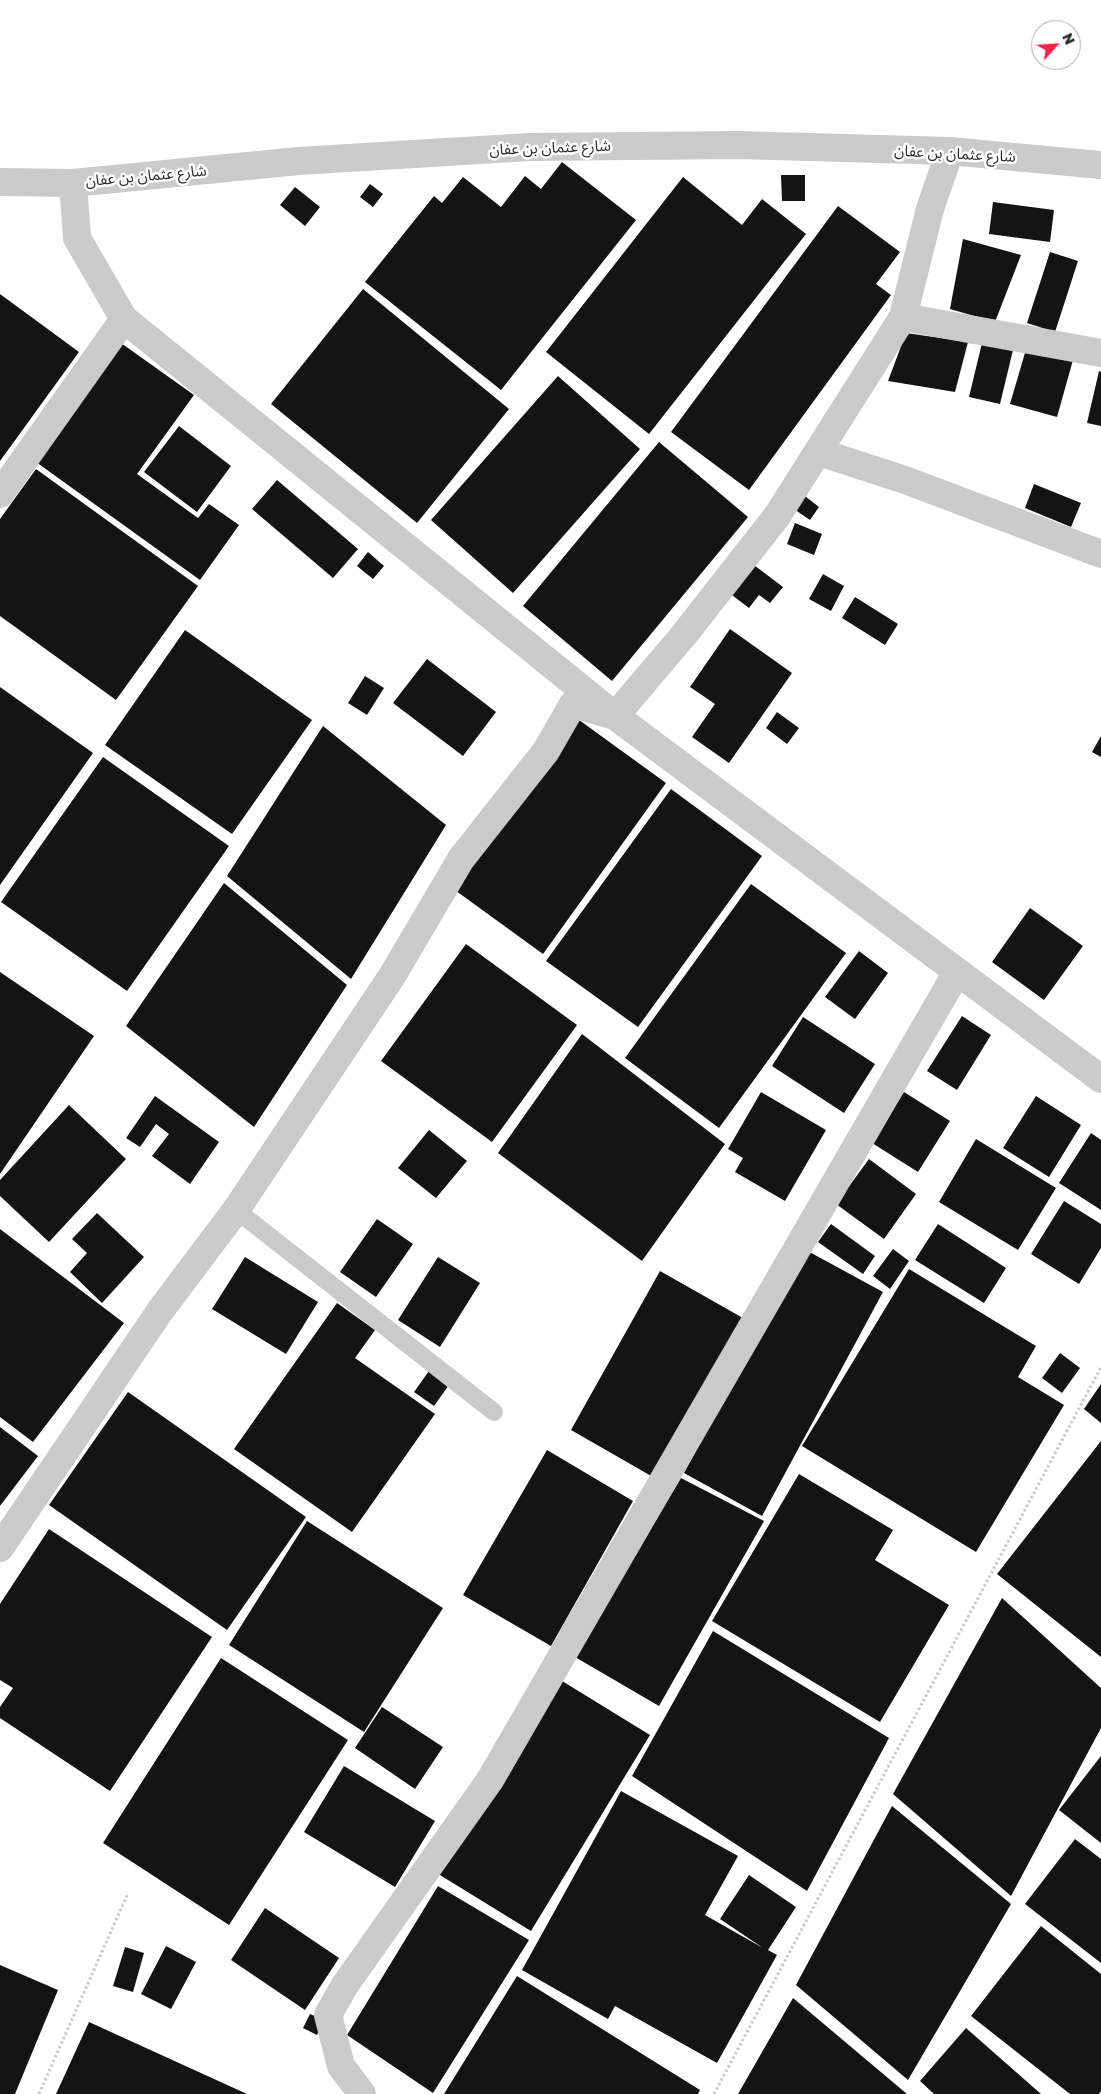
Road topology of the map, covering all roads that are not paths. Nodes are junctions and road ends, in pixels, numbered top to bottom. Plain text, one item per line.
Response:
1 (950, 151) junction
2 (1101, 165) edge
3 (0, 182) edge
4 (73, 182) junction
5 (903, 317) junction
6 (124, 319) junction
7 (1101, 353) edge
8 (818, 452) junction
9 (0, 494) edge
10 (1101, 554) edge
11 (615, 716) junction
12 (958, 972) junction
13 (1101, 1079) edge
14 (236, 1210) junction
15 (494, 1412) dead end
16 (0, 1548) edge
17 (362, 2094) edge

1 - 2 street, شارع عثمان بن عفان
1 - 4 street, شارع عثمان بن عفان
1 - 5 street
3 - 4 street, شارع عثمان بن عفان
4 - 6 street
5 - 7 street
5 - 8 street
6 - 9 street
6 - 11 street
8 - 10 street
8 - 11 street
11 - 12 street
11 - 14 street
12 - 13 street
12 - 17 street
14 - 15 lane
14 - 16 street

